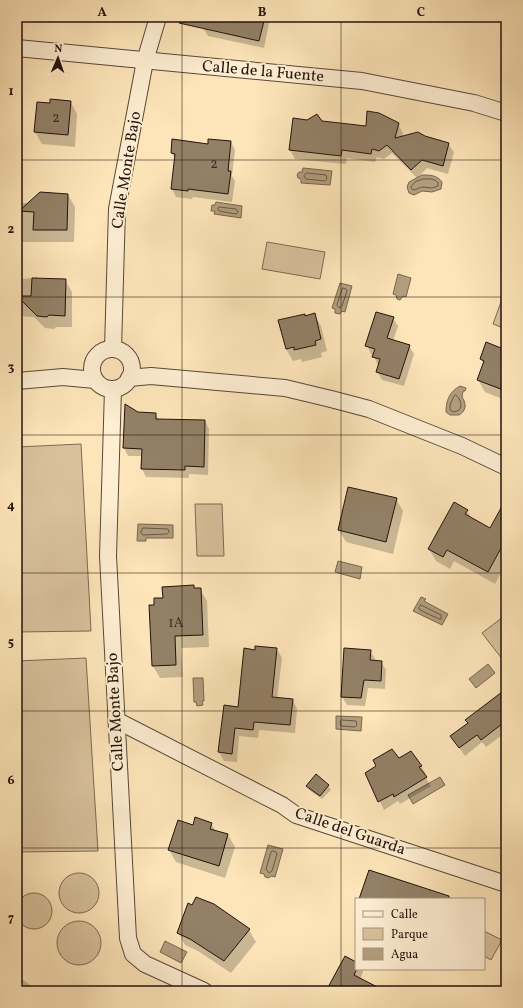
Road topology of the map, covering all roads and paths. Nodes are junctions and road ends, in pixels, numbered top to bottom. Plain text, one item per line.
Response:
1 (158, 17) edge
2 (17, 48) edge
3 (145, 61) junction
4 (506, 113) edge
5 (113, 349) junction
6 (130, 371) junction
7 (94, 373) junction
8 (17, 381) edge
9 (113, 389) junction
10 (506, 467) edge
11 (116, 720) junction
12 (506, 884) edge
13 (204, 991) edge

1 - 3 street, Calle Monte Bajo
2 - 3 street, Calle de la Fuente
3 - 4 street, Calle de la Fuente
3 - 5 street, Calle Monte Bajo
5 - 6 street
5 - 7 street
6 - 9 street
6 - 10 street
7 - 8 street
7 - 9 street
9 - 11 street, Calle Monte Bajo
11 - 12 street, Calle del Guarda
11 - 13 street, Calle Monte Bajo

